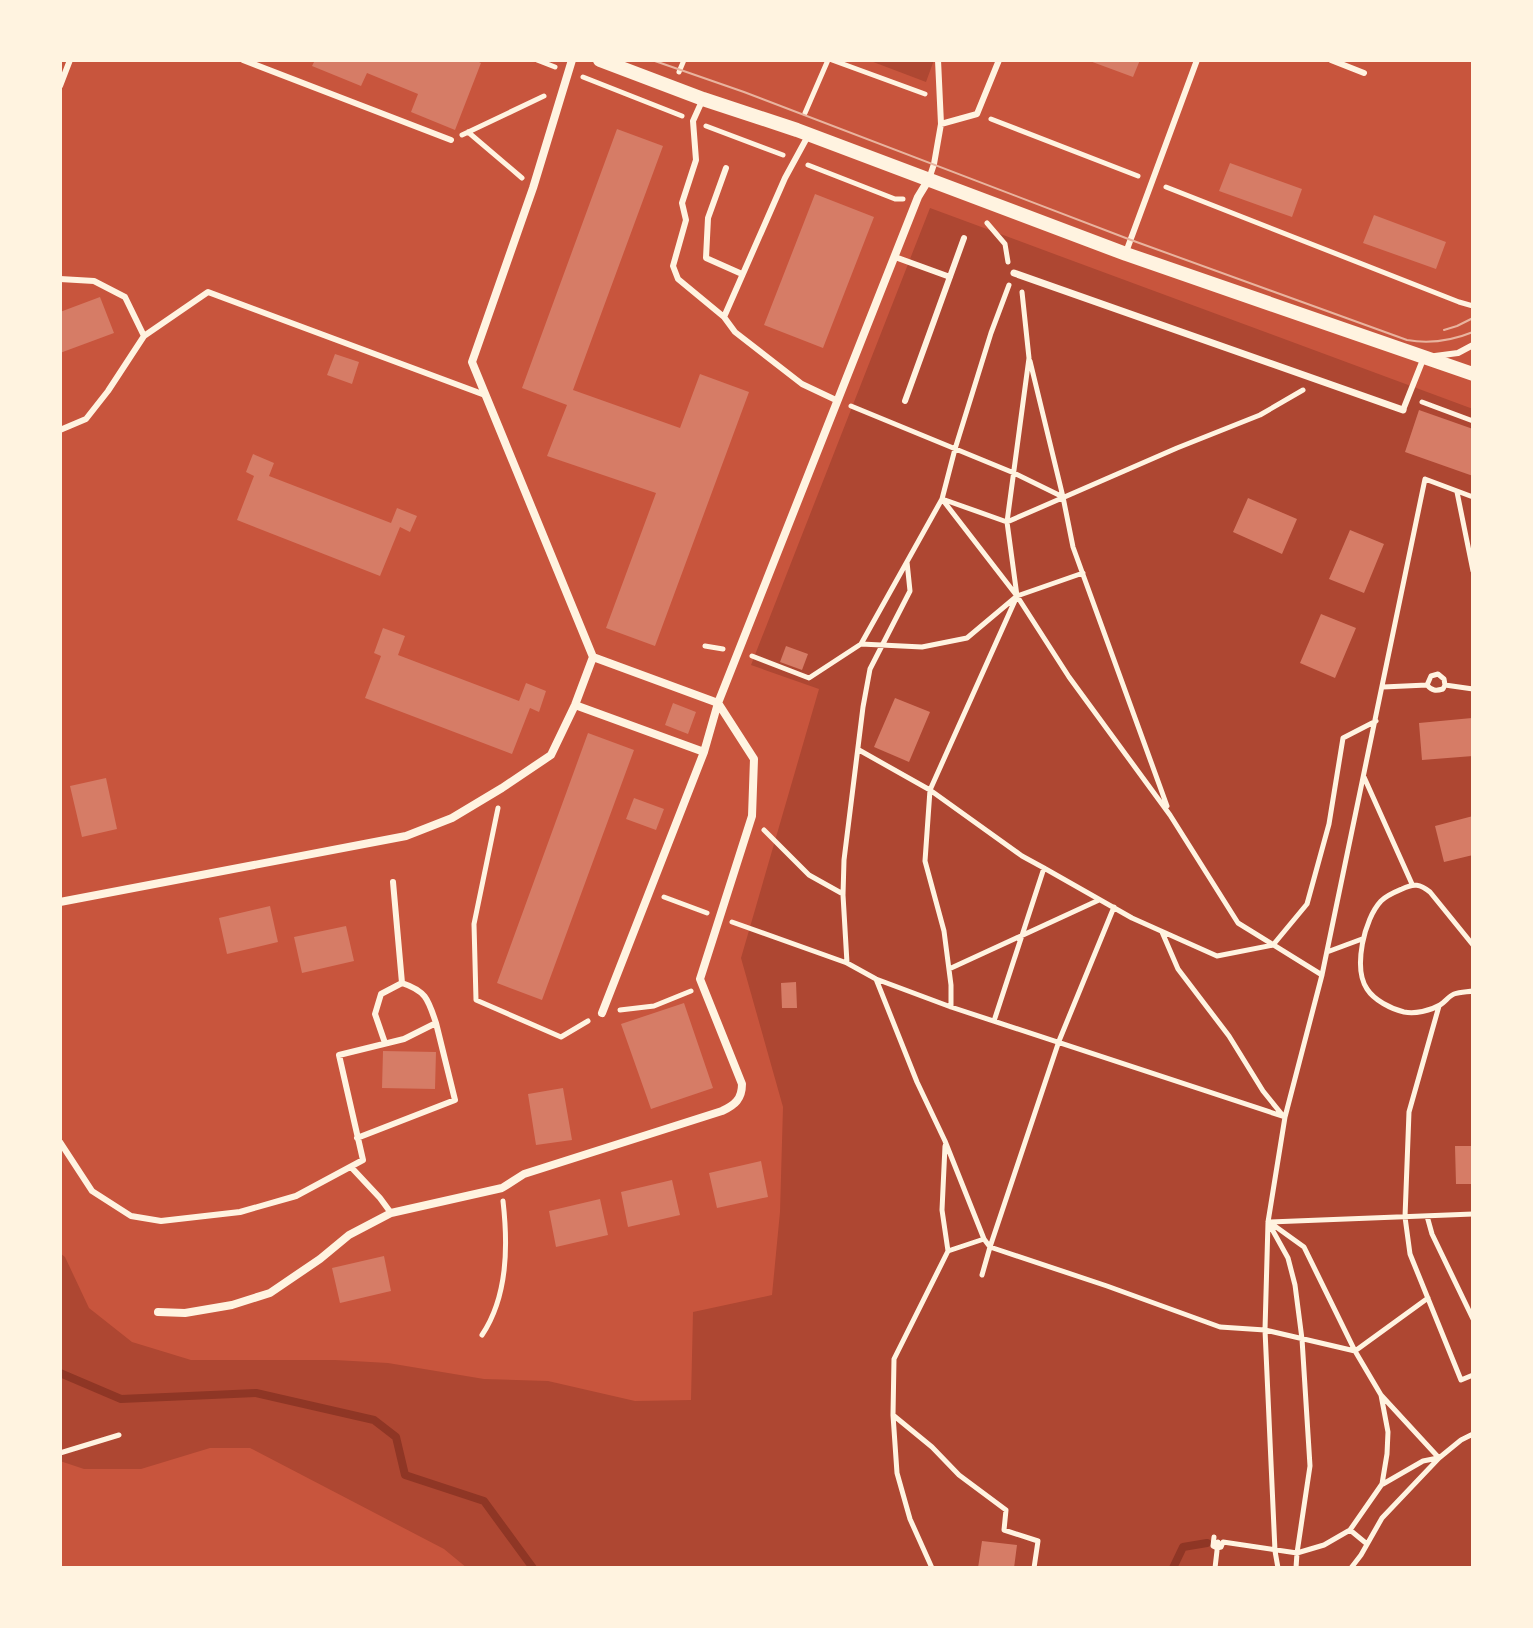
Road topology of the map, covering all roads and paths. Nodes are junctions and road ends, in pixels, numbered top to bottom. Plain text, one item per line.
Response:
1 (70, 60) edge
2 (243, 60) edge
3 (572, 60) edge
4 (600, 60) edge
5 (684, 60) edge
6 (828, 60) edge
7 (938, 60) edge
8 (999, 60) edge
9 (1197, 60) edge
10 (1331, 60) edge
11 (679, 73) dead end
12 (1364, 73) dead end
13 (60, 86) edge
14 (563, 87) junction
15 (703, 99) junction
16 (941, 124) junction
17 (468, 132) junction
18 (803, 132) junction
19 (451, 140) joint
20 (785, 156) dead end
21 (794, 160) junction
22 (726, 168) dead end
23 (801, 168) dead end
24 (929, 179) junction
25 (1152, 181) junction
26 (533, 188) junction
27 (918, 197) junction
28 (984, 219) dead end
29 (964, 238) dead end
30 (1126, 254) junction
31 (895, 257) junction
32 (1014, 273) junction
33 (742, 274) junction
34 (950, 277) junction
35 (60, 279) edge
36 (1024, 296) dead end
37 (1473, 306) edge
38 (724, 317) junction
39 (144, 336) junction
40 (1473, 345) edge
41 (1424, 357) junction
42 (1029, 358) junction
43 (1473, 374) edge
44 (1321, 380) junction
45 (485, 395) junction
46 (1408, 396) junction
47 (838, 401) junction
48 (905, 401) dead end
49 (1403, 410) joint
50 (1473, 421) edge
51 (60, 430) edge
52 (955, 449) junction
53 (1014, 473) junction
54 (1457, 491) junction
55 (1063, 497) junction
56 (1473, 497) edge
57 (942, 499) junction
58 (1007, 522) junction
59 (907, 562) junction
60 (1473, 571) edge
61 (1083, 573) junction
62 (1017, 596) junction
63 (861, 644) junction
64 (705, 646) dead end
65 (881, 646) junction
66 (739, 651) junction
67 (593, 657) junction
68 (1427, 685) junction
69 (1445, 685) junction
70 (1383, 687) junction
71 (1473, 689) edge
72 (718, 703) junction
73 (575, 705) junction
74 (1376, 721) junction
75 (859, 750) junction
76 (704, 752) junction
77 (1364, 776) junction
78 (502, 788) junction
79 (930, 790) junction
80 (1170, 815) junction
81 (752, 816) junction
82 (1044, 868) junction
83 (393, 882) dead end
84 (1412, 884) junction
85 (650, 892) junction
86 (843, 895) junction
87 (1100, 900) junction
88 (60, 902) edge
89 (1114, 907) junction
90 (720, 917) junction
91 (1162, 931) junction
92 (1021, 936) junction
93 (1362, 939) junction
94 (1273, 945) junction
95 (1473, 945) edge
96 (1326, 952) junction
97 (847, 963) junction
98 (949, 969) junction
99 (1322, 975) junction
100 (876, 979) junction
101 (402, 983) junction
102 (703, 986) junction
103 (1473, 991) edge
104 (1439, 1006) junction
105 (951, 1007) junction
106 (602, 1013) junction
107 (994, 1021) junction
108 (436, 1023) junction
109 (1059, 1041) junction
110 (385, 1043) junction
111 (1285, 1117) junction
112 (357, 1138) junction
113 (945, 1141) junction
114 (60, 1142) edge
115 (351, 1167) junction
116 (502, 1188) junction
117 (391, 1213) junction
118 (1473, 1214) edge
119 (1427, 1216) junction
120 (1405, 1217) junction
121 (1268, 1222) junction
122 (984, 1239) junction
123 (990, 1247) junction
124 (948, 1251) junction
125 (982, 1275) dead end
126 (1428, 1298) junction
127 (1471, 1309) edge
128 (158, 1312) dead end
129 (1473, 1319) edge
130 (1265, 1330) junction
131 (482, 1335) dead end
132 (1355, 1351) junction
133 (1473, 1375) edge
134 (1381, 1395) junction
135 (893, 1415) junction
136 (1473, 1434) edge
137 (119, 1435) dead end
138 (60, 1453) edge
139 (1439, 1458) junction
140 (1382, 1484) junction
141 (1350, 1530) junction
142 (1367, 1544) junction
143 (1275, 1551) junction
144 (1297, 1553) junction
145 (932, 1568) edge
146 (1034, 1568) edge
147 (1215, 1568) edge
148 (1278, 1568) edge
149 (1296, 1568) edge
150 (1351, 1568) edge

1 - 13 lane
2 - 19 lane
3 - 14 street
4 - 15 street
5 - 11 path
6 - 18 path
7 - 16 lane
8 - 16 lane
9 - 25 lane
10 - 12 lane
14 - 17 path
14 - 26 street
15 - 18 street
15 - 38 lane
16 - 24 lane
17 - 19 path
17 - 26 path
18 - 21 lane
18 - 24 street
20 - 21 path
21 - 33 lane
22 - 33 lane
23 - 27 path
24 - 27 street
24 - 30 street
25 - 30 lane
25 - 37 path
26 - 45 street
27 - 31 street
28 - 32 path
29 - 34 lane
30 - 41 street
31 - 34 lane
31 - 47 street
32 - 44 street
32 - 52 path
33 - 38 lane
34 - 48 lane
35 - 39 lane
36 - 42 path
38 - 47 lane
39 - 45 lane
39 - 51 lane
40 - 41 lane
41 - 43 street
41 - 46 lane
42 - 53 path
42 - 55 path
44 - 49 street
44 - 55 path
45 - 67 street
46 - 49 lane
46 - 50 path
47 - 52 path
47 - 66 street
52 - 53 path
52 - 57 path
53 - 55 path
53 - 58 path
54 - 56 path
54 - 60 path
54 - 70 path
55 - 58 path
55 - 61 path
57 - 58 path
57 - 59 path
57 - 62 path
58 - 62 path
59 - 63 path
59 - 65 path
61 - 62 path
61 - 80 path
62 - 65 path
62 - 79 path
62 - 80 path
63 - 65 path
63 - 66 path
64 - 66 path
65 - 75 path
66 - 72 street
67 - 72 street
67 - 73 street
68 - 69 path
68 - 69 path
68 - 70 path
69 - 71 path
70 - 74 path
72 - 76 street
72 - 81 street
73 - 76 street
73 - 78 street
74 - 77 path
74 - 94 path
75 - 79 path
75 - 86 path
76 - 85 street
77 - 84 path
77 - 96 path
78 - 88 street
78 - 106 path
79 - 82 path
79 - 98 path
80 - 94 path
81 - 86 path
81 - 90 street
82 - 87 path
82 - 92 path
83 - 101 lane
84 - 93 path
84 - 95 path
85 - 90 path
85 - 106 street
86 - 97 path
87 - 89 path
87 - 92 path
89 - 91 path
89 - 109 path
90 - 97 path
90 - 102 street
91 - 94 path
91 - 111 path
92 - 98 path
92 - 107 path
93 - 96 path
93 - 104 path
94 - 99 path
96 - 99 path
97 - 100 path
98 - 105 path
99 - 111 path
100 - 105 path
100 - 113 path
101 - 108 lane
101 - 110 lane
102 - 106 path
102 - 116 street
103 - 104 path
104 - 120 path
105 - 107 path
107 - 109 path
108 - 110 lane
108 - 112 lane
109 - 111 path
109 - 123 path
110 - 112 lane
111 - 121 path
112 - 115 lane
113 - 122 path
113 - 124 path
114 - 115 lane
115 - 117 lane
116 - 117 street
116 - 131 path
117 - 128 street
118 - 119 path
119 - 120 path
119 - 127 path
120 - 121 path
120 - 126 path
121 - 130 path
121 - 132 path
121 - 144 path
122 - 123 path
122 - 124 path
123 - 125 path
123 - 130 path
124 - 135 path
126 - 132 path
126 - 133 path
127 - 129 path
130 - 132 path
130 - 143 path
132 - 134 path
134 - 139 path
134 - 140 path
135 - 145 path
135 - 146 path
136 - 139 path
137 - 138 path
139 - 140 path
139 - 142 path
140 - 141 path
141 - 142 path
141 - 144 path
142 - 150 path
143 - 144 path
143 - 147 path
143 - 148 path
144 - 149 path

